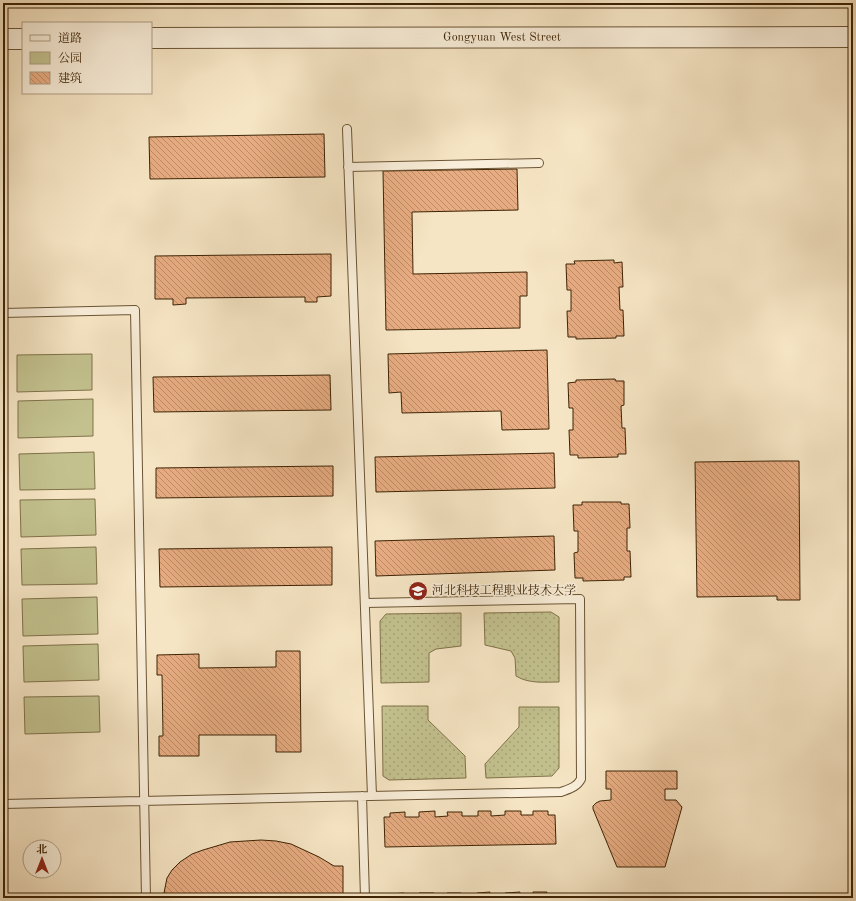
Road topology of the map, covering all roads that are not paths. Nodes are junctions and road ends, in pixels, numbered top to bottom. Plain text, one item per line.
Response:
1 (853, 37) edge
2 (152, 38) edge
3 (3, 39) edge
4 (22, 39) edge
5 (347, 129) dead end
6 (539, 163) dead end
7 (348, 167) junction
8 (3, 313) edge
9 (365, 603) junction
10 (362, 796) junction
11 (372, 796) junction
12 (144, 801) junction
13 (3, 804) edge
14 (146, 898) edge
15 (364, 898) edge

1 - 2 street, Gongyuan West Street
3 - 4 street
5 - 7 lane
6 - 7 lane
7 - 9 lane
8 - 12 lane
9 - 11 lane
9 - 11 lane
10 - 11 lane
10 - 12 lane
10 - 15 lane
12 - 13 lane
12 - 14 lane

